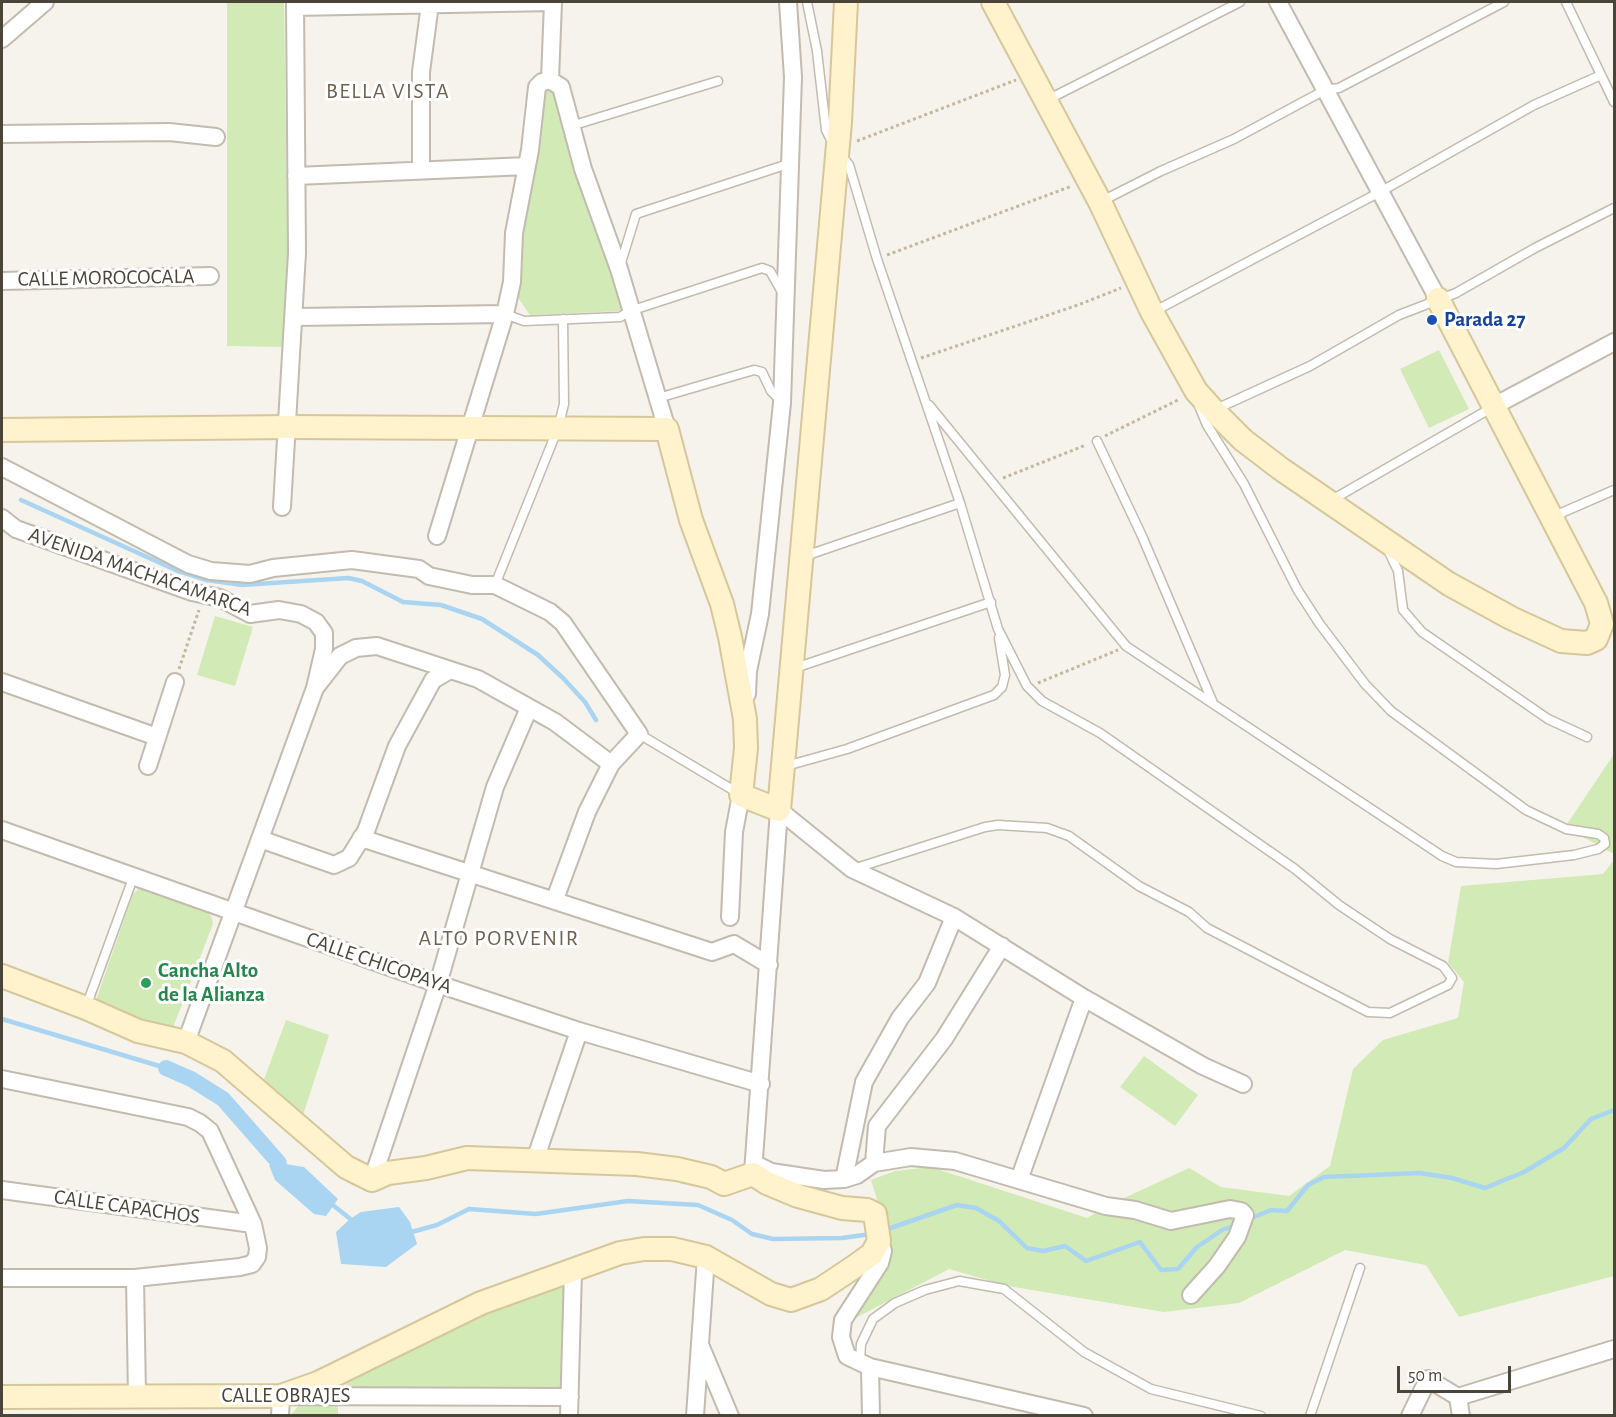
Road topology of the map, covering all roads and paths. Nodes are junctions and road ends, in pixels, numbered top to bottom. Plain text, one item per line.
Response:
1 (45, 2) edge
2 (553, 2) edge
3 (788, 2) edge
4 (807, 2) edge
5 (846, 2) edge
6 (993, 2) edge
7 (1240, 2) edge
8 (1278, 2) edge
9 (1504, 2) edge
10 (1566, 2) edge
11 (295, 4) edge
12 (430, 4) junction
13 (2, 39) edge
14 (1032, 74) junction
15 (1601, 75) junction
16 (550, 80) junction
17 (718, 81) dead end
18 (1325, 90) junction
19 (1046, 101) junction
20 (1614, 102) edge
21 (570, 126) junction
22 (2, 134) edge
23 (216, 137) dead end
24 (836, 149) junction
25 (791, 163) junction
26 (527, 166) junction
27 (421, 170) junction
28 (296, 176) junction
29 (1088, 180) junction
30 (1380, 192) junction
31 (1100, 202) junction
32 (1614, 207) edge
33 (877, 258) junction
34 (620, 269) junction
35 (210, 276) dead end
36 (2, 281) edge
37 (1137, 281) junction
38 (1438, 299) junction
39 (787, 302) junction
40 (630, 311) junction
41 (1152, 312) junction
42 (505, 314) junction
43 (295, 317) junction
44 (563, 319) junction
45 (1614, 342) edge
46 (914, 361) junction
47 (1197, 391) junction
48 (658, 398) junction
49 (926, 400) junction
50 (782, 403) junction
51 (1494, 406) junction
52 (1213, 410) junction
53 (288, 427) junction
54 (470, 428) junction
55 (558, 428) junction
56 (668, 429) junction
57 (2, 430) edge
58 (1097, 441) dead end
59 (2, 467) edge
60 (1614, 490) edge
61 (1330, 501) junction
62 (960, 503) junction
63 (282, 507) dead end
64 (1552, 517) junction
65 (2, 518) edge
66 (1374, 532) junction
67 (437, 536) dead end
68 (802, 557) junction
69 (495, 585) junction
70 (204, 594) junction
71 (991, 602) junction
72 (998, 629) junction
73 (1126, 646) junction
74 (791, 669) junction
75 (450, 670) junction
76 (2, 682) edge
77 (175, 682) joint
78 (1028, 686) junction
79 (315, 688) junction
80 (1214, 703) junction
81 (529, 708) junction
82 (745, 719) junction
83 (639, 734) junction
84 (157, 737) junction
85 (1587, 737) dead end
86 (611, 764) junction
87 (148, 766) dead end
88 (783, 766) junction
89 (741, 795) junction
90 (779, 810) junction
91 (2, 830) edge
92 (362, 838) junction
93 (260, 839) junction
94 (852, 869) junction
95 (471, 872) junction
96 (133, 878) junction
97 (555, 899) junction
98 (233, 912) junction
99 (730, 916) dead end
100 (954, 917) junction
101 (1002, 946) junction
102 (769, 965) junction
103 (2, 976) edge
104 (438, 984) junction
105 (1084, 998) junction
106 (86, 1008) junction
107 (579, 1031) junction
108 (186, 1042) junction
109 (2, 1079) edge
110 (761, 1084) junction
111 (1243, 1084) dead end
112 (535, 1160) junction
113 (874, 1163) junction
114 (754, 1169) junction
115 (844, 1179) junction
116 (372, 1180) junction
117 (1020, 1180) junction
118 (2, 1190) edge
119 (253, 1224) junction
120 (879, 1241) junction
121 (706, 1257) junction
122 (1360, 1268) dead end
123 (573, 1271) junction
124 (2, 1278) edge
125 (135, 1278) junction
126 (1191, 1295) dead end
127 (700, 1345) junction
128 (1614, 1349) edge
129 (865, 1365) junction
130 (137, 1396) junction
131 (2, 1397) edge
132 (570, 1397) junction
133 (1458, 1397) junction
134 (280, 1406) edge
135 (1411, 1412) edge
136 (1084, 1415) edge
137 (569, 1416) edge
138 (695, 1416) edge
139 (730, 1416) edge
140 (872, 1416) edge
141 (1262, 1416) edge
142 (1310, 1416) edge
143 (1461, 1416) edge

1 - 13 street
2 - 12 street
2 - 16 street
3 - 25 street
4 - 24 lane
5 - 24 street
6 - 14 street
7 - 19 lane
8 - 18 street
9 - 18 lane
10 - 15 lane
11 - 12 street
11 - 28 street
12 - 27 street
14 - 19 street
14 - 24 path
15 - 20 lane
15 - 30 lane
16 - 21 street
16 - 26 street
17 - 21 lane
18 - 30 street
18 - 31 lane
19 - 29 street
21 - 34 street
22 - 23 street
24 - 33 lane
24 - 68 street
25 - 34 lane
25 - 39 street
26 - 27 street
26 - 42 street
27 - 28 street
28 - 43 street
29 - 31 street
29 - 33 path
30 - 38 street
30 - 41 lane
31 - 37 street
32 - 38 lane
33 - 46 lane
34 - 40 street
35 - 36 street, CALLE MOROCOCALA
37 - 41 street
37 - 46 path
38 - 51 street
38 - 52 lane
39 - 40 lane
39 - 50 street
40 - 44 lane
40 - 48 street
41 - 47 street
42 - 43 street
42 - 44 lane
42 - 54 street
43 - 53 street
44 - 55 lane
45 - 51 street
46 - 49 lane
47 - 52 street
47 - 80 lane
48 - 50 lane
48 - 56 street
49 - 62 lane
49 - 73 lane
50 - 82 street
51 - 61 lane
51 - 64 street
52 - 61 street
53 - 54 street
53 - 57 street
53 - 63 street
54 - 55 street
54 - 67 street
55 - 56 street
55 - 69 lane
56 - 82 street
58 - 80 lane
59 - 69 street
60 - 64 lane
61 - 66 street
62 - 68 lane
62 - 71 lane
64 - 66 street
65 - 70 street, AVENIDA MACHACAMARCA
66 - 85 lane
68 - 74 street
69 - 83 street
70 - 77 path
70 - 79 street, AVENIDA MACHACAMARCA
71 - 72 lane
71 - 74 lane
72 - 78 lane
72 - 88 lane
73 - 78 path
73 - 80 lane
74 - 88 street
75 - 79 street
75 - 81 street
75 - 92 street
76 - 84 street
77 - 84 street
78 - 94 lane
79 - 93 street
81 - 86 street
81 - 95 street
82 - 89 street
83 - 86 street
83 - 89 lane
84 - 87 street
86 - 97 street
88 - 90 street
89 - 90 street
89 - 99 street
90 - 94 street
90 - 102 street
91 - 96 street, CALLE CHICOPAYA
92 - 93 street
92 - 95 street
93 - 98 street
94 - 100 street
95 - 97 street
95 - 104 street
96 - 98 street, CALLE CHICOPAYA
96 - 106 lane
97 - 102 street
98 - 104 street, CALLE CHICOPAYA
98 - 108 street
100 - 101 street
100 - 115 street
101 - 105 street
101 - 113 street
102 - 110 street
103 - 106 street
104 - 107 street, CALLE CHICOPAYA
104 - 116 street
105 - 111 street
105 - 117 street
106 - 108 street
107 - 110 street, CALLE CHICOPAYA
107 - 112 street
108 - 116 street
109 - 119 street
110 - 114 street
112 - 114 street
112 - 116 street
113 - 115 street
113 - 117 street
114 - 115 street
114 - 120 street
117 - 126 street
118 - 119 street, CALLE CAPACHOS
119 - 125 street
120 - 121 street
120 - 129 street
121 - 123 street
121 - 127 street
122 - 142 lane
123 - 132 street
123 - 134 street
124 - 125 street
125 - 130 street
127 - 138 street
127 - 139 street
128 - 133 street
129 - 136 street
129 - 140 street
129 - 141 lane
130 - 131 street, CALLE OBRAJES
130 - 134 street, CALLE OBRAJES
132 - 134 street, CALLE OBRAJES
132 - 137 street
133 - 135 street
133 - 143 street

